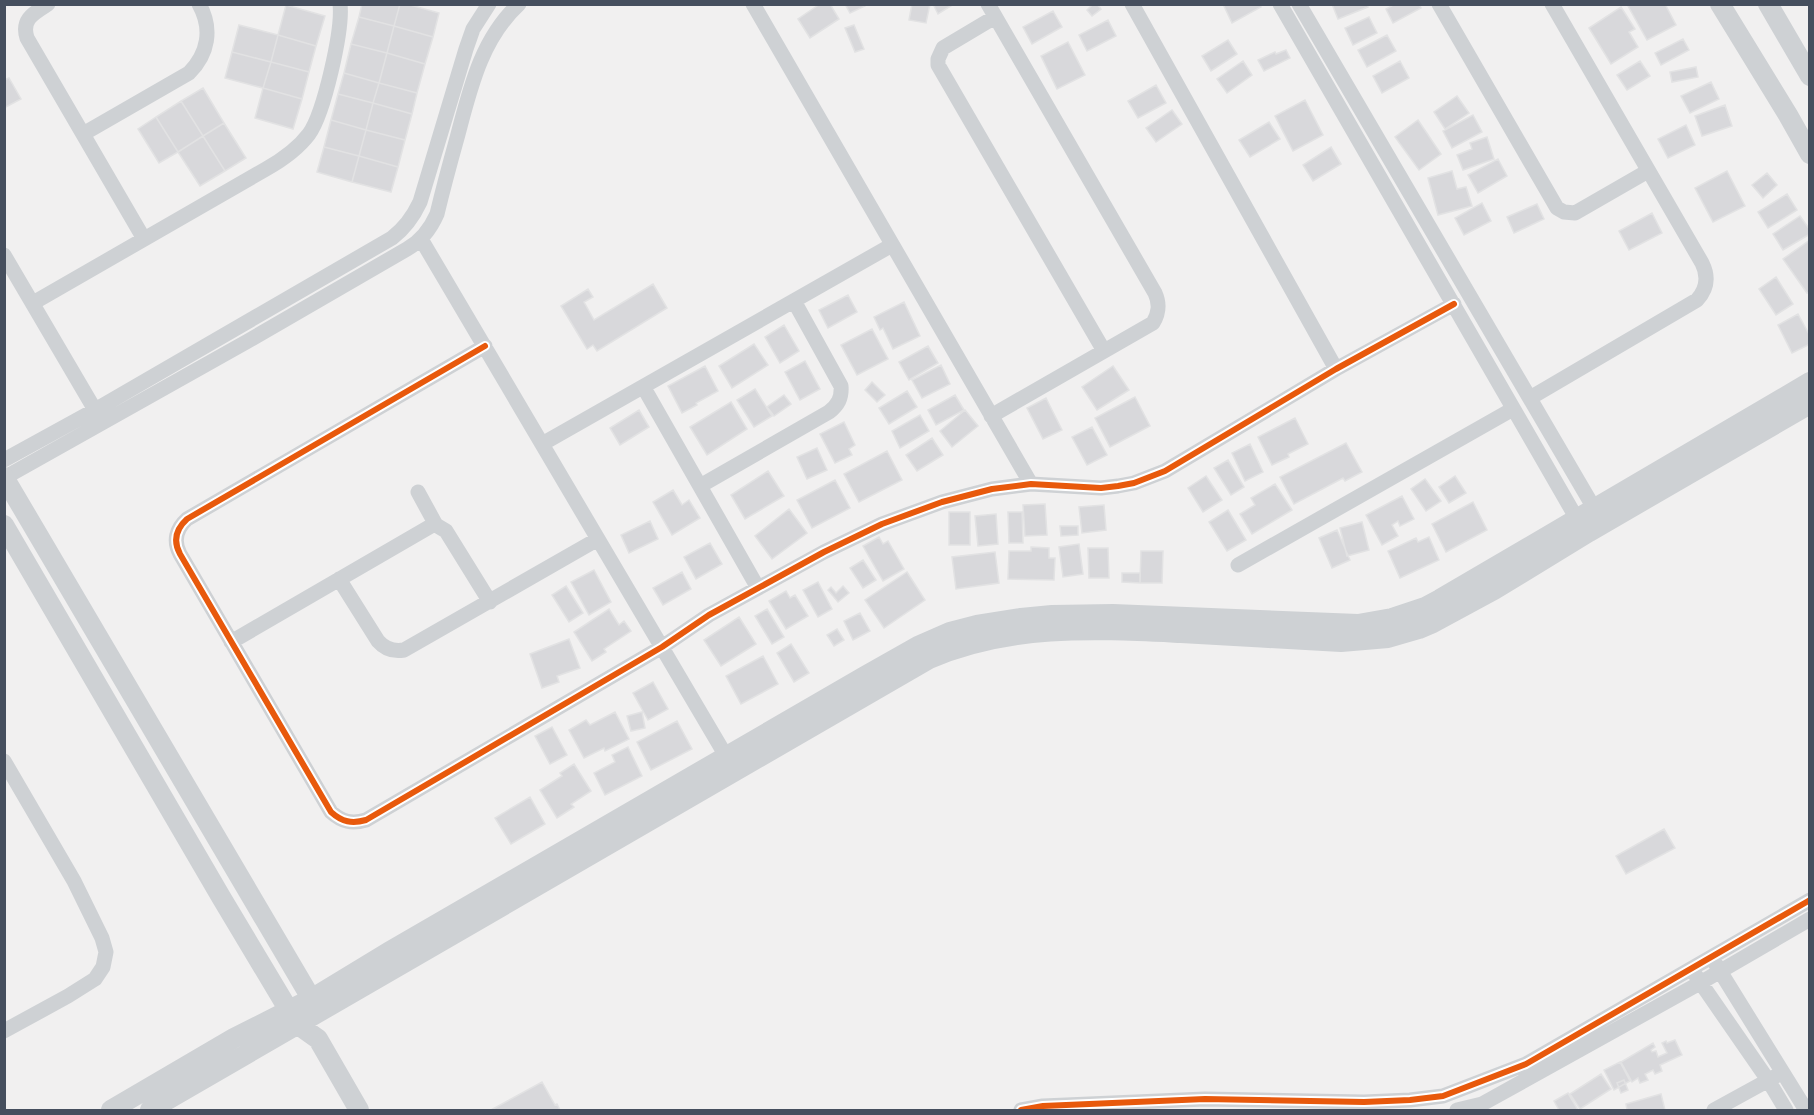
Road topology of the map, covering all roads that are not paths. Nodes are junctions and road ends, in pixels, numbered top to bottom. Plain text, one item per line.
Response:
1 (48, 4) edge
2 (200, 4) edge
3 (340, 4) edge
4 (476, 4) edge
5 (489, 4) edge
6 (519, 4) edge
7 (1132, 4) edge
8 (1280, 4) edge
9 (1299, 4) edge
10 (1439, 4) edge
11 (1552, 4) edge
12 (1720, 4) edge
13 (1768, 4) edge
14 (757, 6) edge
15 (992, 10) edge
16 (473, 29) junction
17 (1809, 76) edge
18 (448, 106) junction
19 (464, 112) junction
20 (83, 134) junction
21 (1809, 154) edge
22 (1648, 171) junction
23 (144, 239) junction
24 (421, 239) junction
25 (892, 245) junction
26 (4, 255) edge
27 (1446, 257) junction
28 (1432, 265) junction
29 (794, 301) junction
30 (33, 303) junction
31 (1454, 304) junction
32 (239, 327) junction
33 (248, 341) junction
34 (484, 346) junction
35 (1104, 351) junction
36 (1336, 369) junction
37 (1809, 382) edge
38 (644, 388) junction
39 (1530, 398) junction
40 (1809, 404) edge
41 (1513, 409) junction
42 (94, 410) junction
43 (991, 416) junction
44 (543, 444) junction
45 (4, 460) edge
46 (5, 478) edge
47 (1030, 484) junction
48 (700, 486) junction
49 (418, 492) dead end
50 (1594, 508) junction
51 (1577, 519) junction
52 (4, 525) edge
53 (436, 525) junction
54 (598, 539) junction
55 (10, 549) edge
56 (1238, 565) dead end
57 (339, 579) junction
58 (1489, 582) junction
59 (758, 588) junction
60 (490, 602) junction
61 (231, 642) junction
62 (662, 647) junction
63 (870, 683) junction
64 (726, 756) junction
65 (4, 761) edge
66 (197, 805) junction
67 (176, 819) junction
68 (1809, 900) edge
69 (1809, 919) edge
70 (1711, 956) junction
71 (1692, 968) junction
72 (1721, 971) junction
73 (1700, 983) junction
74 (315, 1006) junction
75 (293, 1016) junction
76 (4, 1031) edge
77 (318, 1039) junction
78 (1783, 1071) junction
79 (1768, 1080) junction
80 (1205, 1105) edge
81 (111, 1110) edge
82 (150, 1110) edge
83 (359, 1110) edge
84 (1021, 1110) edge
85 (1457, 1110) edge
86 (1714, 1110) edge
87 (1786, 1110) edge
88 (1806, 1110) edge

1 - 20 street
2 - 20 street
3 - 23 street
4 - 16 street
5 - 16 street
6 - 19 street
7 - 36 street
8 - 28 street
9 - 27 street
10 - 22 street
11 - 22 street
12 - 21 street
13 - 17 street
14 - 25 street
15 - 35 street
15 - 35 street
16 - 18 street
18 - 19 street
18 - 32 street
19 - 24 street
20 - 23 street
22 - 39 street
23 - 30 street
24 - 33 street
24 - 34 street
25 - 29 street
25 - 43 street
26 - 30 street
27 - 28 street
27 - 39 street
28 - 31 street
29 - 38 street
29 - 48 street
30 - 42 street
31 - 36 street
31 - 41 street
32 - 33 street
32 - 42 street
33 - 46 street
34 - 44 street
34 - 61 street
35 - 43 street
36 - 47 street
37 - 50 street
38 - 44 street
38 - 48 street
39 - 50 street
40 - 58 street
41 - 51 street
41 - 56 street
42 - 45 street
43 - 47 street
44 - 54 street
46 - 66 street
47 - 59 street
48 - 59 street
49 - 53 street
50 - 51 street
51 - 58 street
52 - 55 street
53 - 57 street
53 - 60 street
54 - 60 street
54 - 62 street
55 - 67 street
57 - 60 street
57 - 61 street
58 - 63 street
59 - 62 street
61 - 62 street
62 - 64 street
63 - 64 street
63 - 74 street
64 - 74 street
65 - 76 street
66 - 67 street
66 - 74 street
67 - 75 street
68 - 70 street
69 - 72 street
70 - 71 street
70 - 72 street
71 - 73 street
71 - 80 street
72 - 73 street
72 - 78 street
73 - 79 street
73 - 85 street
74 - 75 street
74 - 77 street
75 - 77 street
75 - 81 street
75 - 82 street
77 - 83 street
78 - 79 street
78 - 88 street
79 - 86 street
79 - 87 street
80 - 84 street

